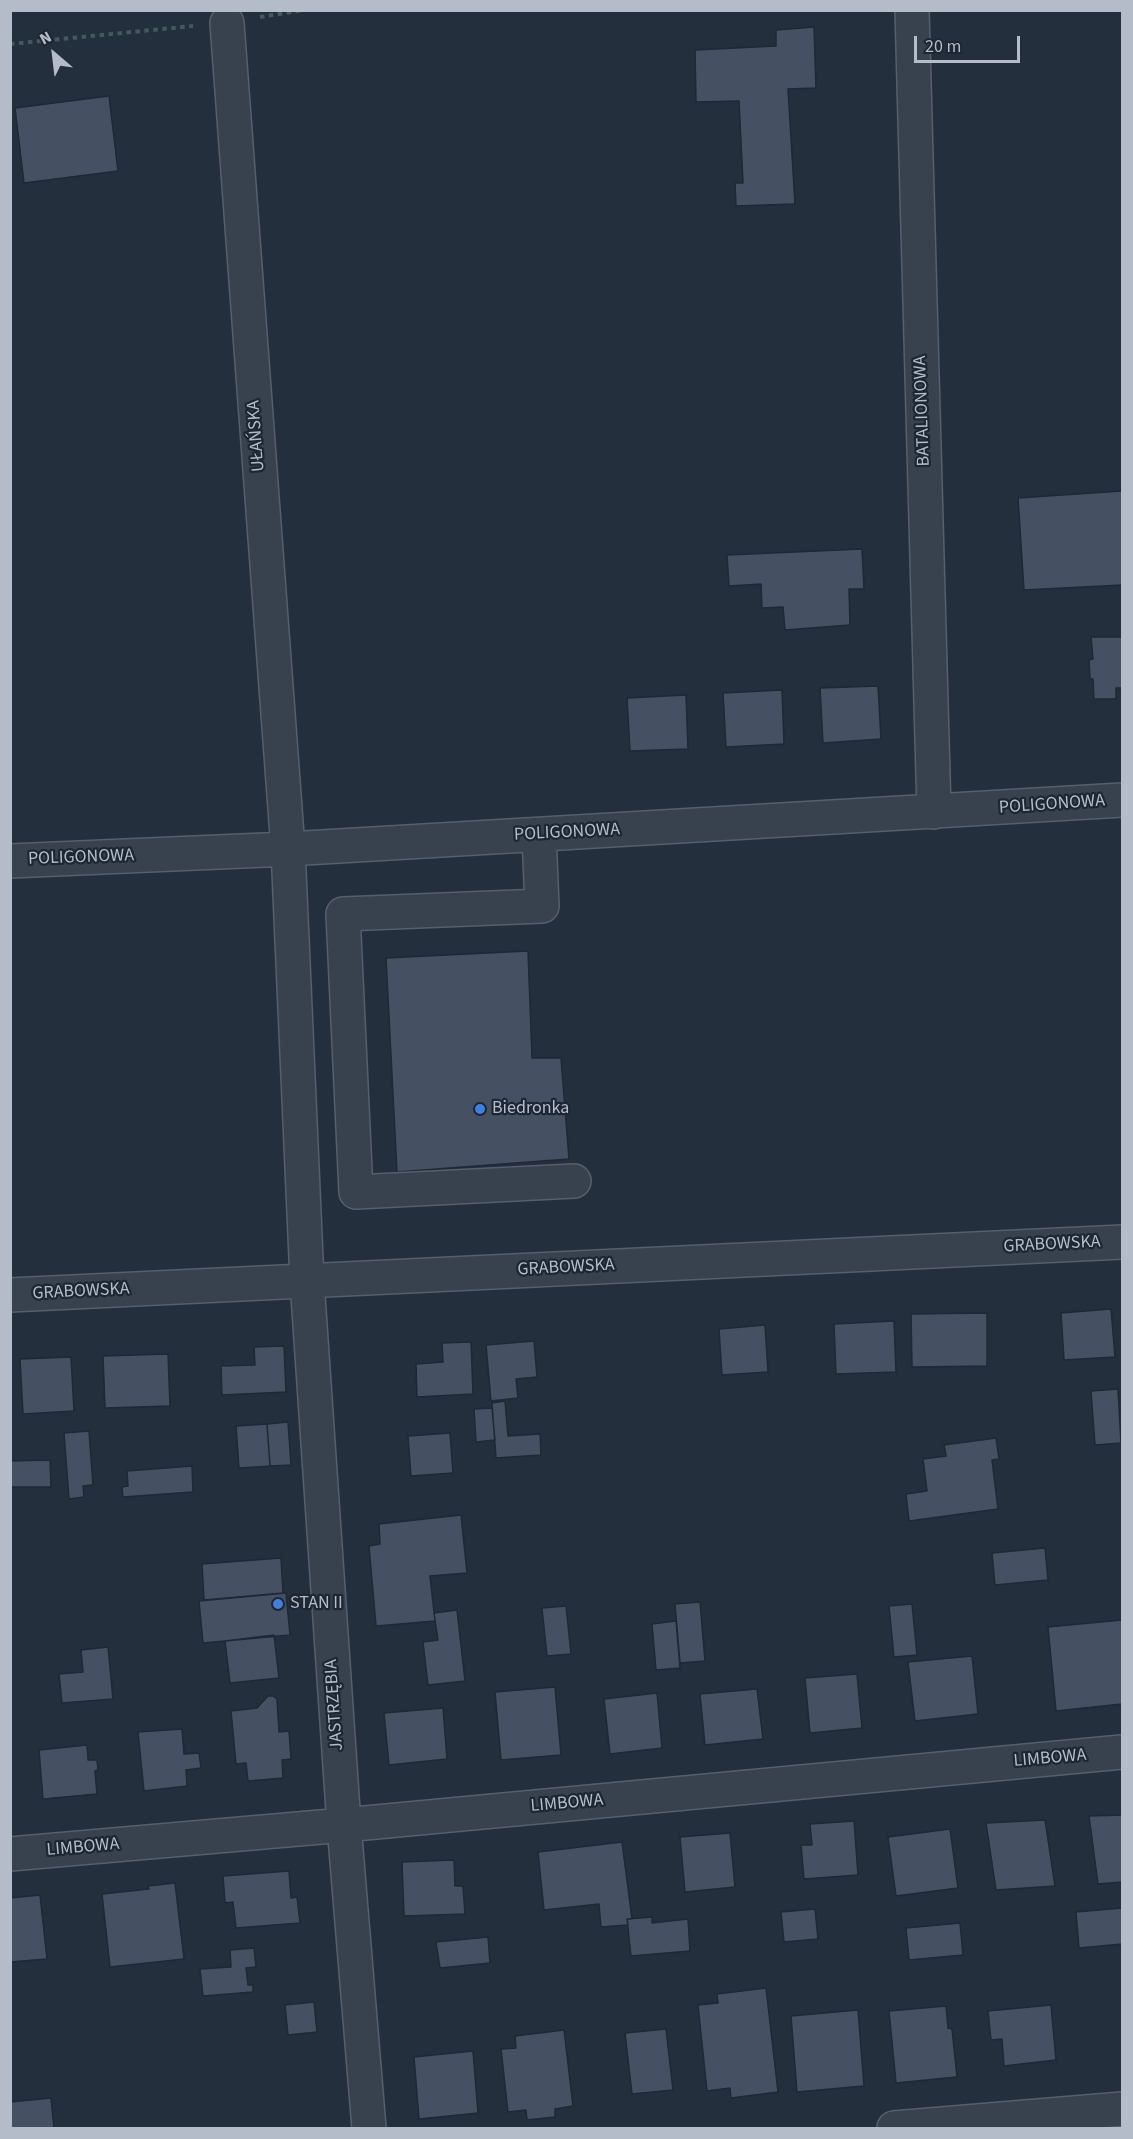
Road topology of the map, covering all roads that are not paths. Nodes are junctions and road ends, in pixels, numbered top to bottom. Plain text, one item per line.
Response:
1 (912, 10) edge
2 (227, 23) road end
3 (1122, 800) edge
4 (934, 812) junction
5 (539, 835) junction
6 (288, 849) junction
7 (10, 861) edge
8 (574, 1181) dead end
9 (1122, 1242) edge
10 (307, 1281) junction
11 (10, 1295) edge
12 (1122, 1752) edge
13 (344, 1825) junction
14 (10, 1854) edge
15 (1122, 2109) edge
16 (369, 2128) edge
17 (894, 2128) edge

1 - 4 street, BATALIONOWA
2 - 6 street, UŁAŃSKA
3 - 4 street, POLIGONOWA
4 - 5 street, POLIGONOWA
5 - 6 street, POLIGONOWA
5 - 8 street
6 - 7 street, POLIGONOWA
6 - 10 street, UŁAŃSKA
9 - 10 street, GRABOWSKA
10 - 11 street, GRABOWSKA
10 - 13 street, JASTRZĘBIA
12 - 13 street, LIMBOWA
13 - 14 street, LIMBOWA
13 - 16 street, JASTRZĘBIA
15 - 17 street

